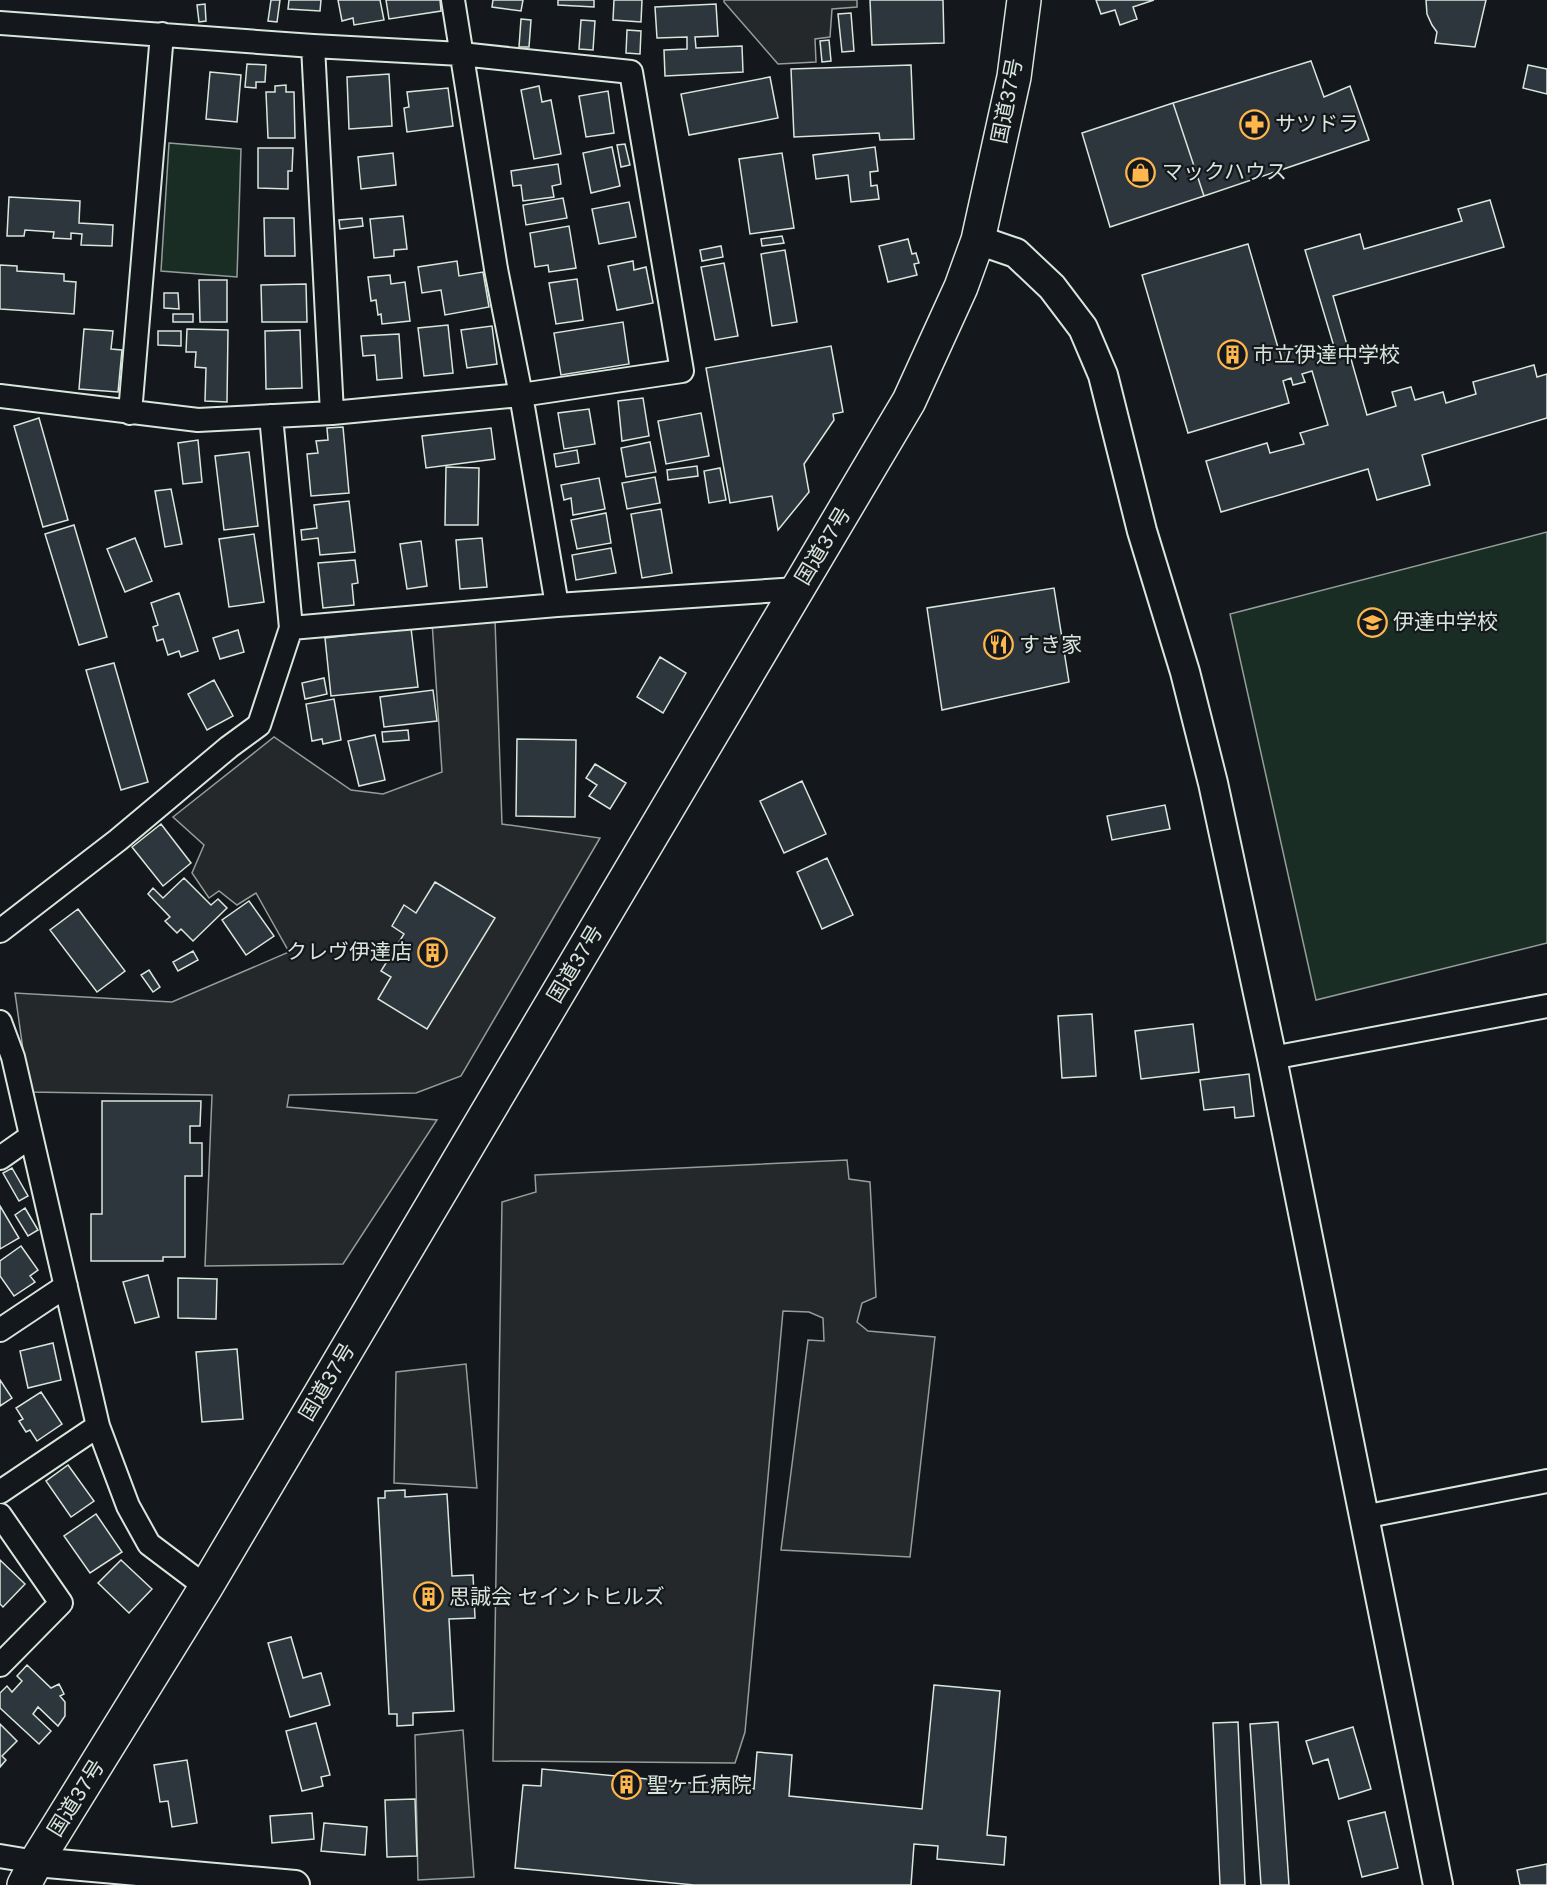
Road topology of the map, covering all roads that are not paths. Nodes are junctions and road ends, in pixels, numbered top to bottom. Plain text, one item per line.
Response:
1 (453, 0) edge
2 (1024, 0) edge
3 (0, 23) edge
4 (162, 34) junction
5 (314, 46) junction
6 (461, 54) junction
7 (978, 240) junction
8 (521, 394) junction
9 (0, 396) edge
10 (130, 413) junction
11 (332, 413) junction
12 (271, 416) junction
13 (797, 589) junction
14 (557, 605) junction
15 (291, 628) junction
16 (0, 931) edge
17 (1547, 1006) edge
18 (0, 1022) edge
19 (1272, 1058) junction
20 (30, 1137) junction
21 (0, 1158) edge
22 (66, 1286) junction
23 (0, 1330) edge
24 (98, 1426) junction
25 (1547, 1481) edge
26 (0, 1492) edge
27 (0, 1515) edge
28 (1363, 1517) junction
29 (206, 1587) junction
30 (0, 1665) edge
31 (0, 1856) edge
32 (30, 1874) edge
33 (295, 1885) edge
34 (1438, 1885) edge

1 - 6 street
2 - 7 highway, 国道37号
3 - 4 street
4 - 5 street
4 - 10 street
5 - 6 street
5 - 11 street
6 - 8 street
6 - 8 street
7 - 13 highway, 国道37号
7 - 19 street
8 - 11 street
8 - 14 street
9 - 10 street
10 - 12 street
11 - 12 street
12 - 15 street
13 - 14 street
13 - 29 highway, 国道37号
14 - 15 street
15 - 16 street
17 - 19 street
18 - 20 street
19 - 28 street
20 - 21 street
20 - 22 street
22 - 23 street
22 - 24 street
24 - 26 street
24 - 29 street
25 - 28 street
27 - 30 street
28 - 34 street
29 - 32 highway, 国道37号
31 - 32 street
32 - 33 street

